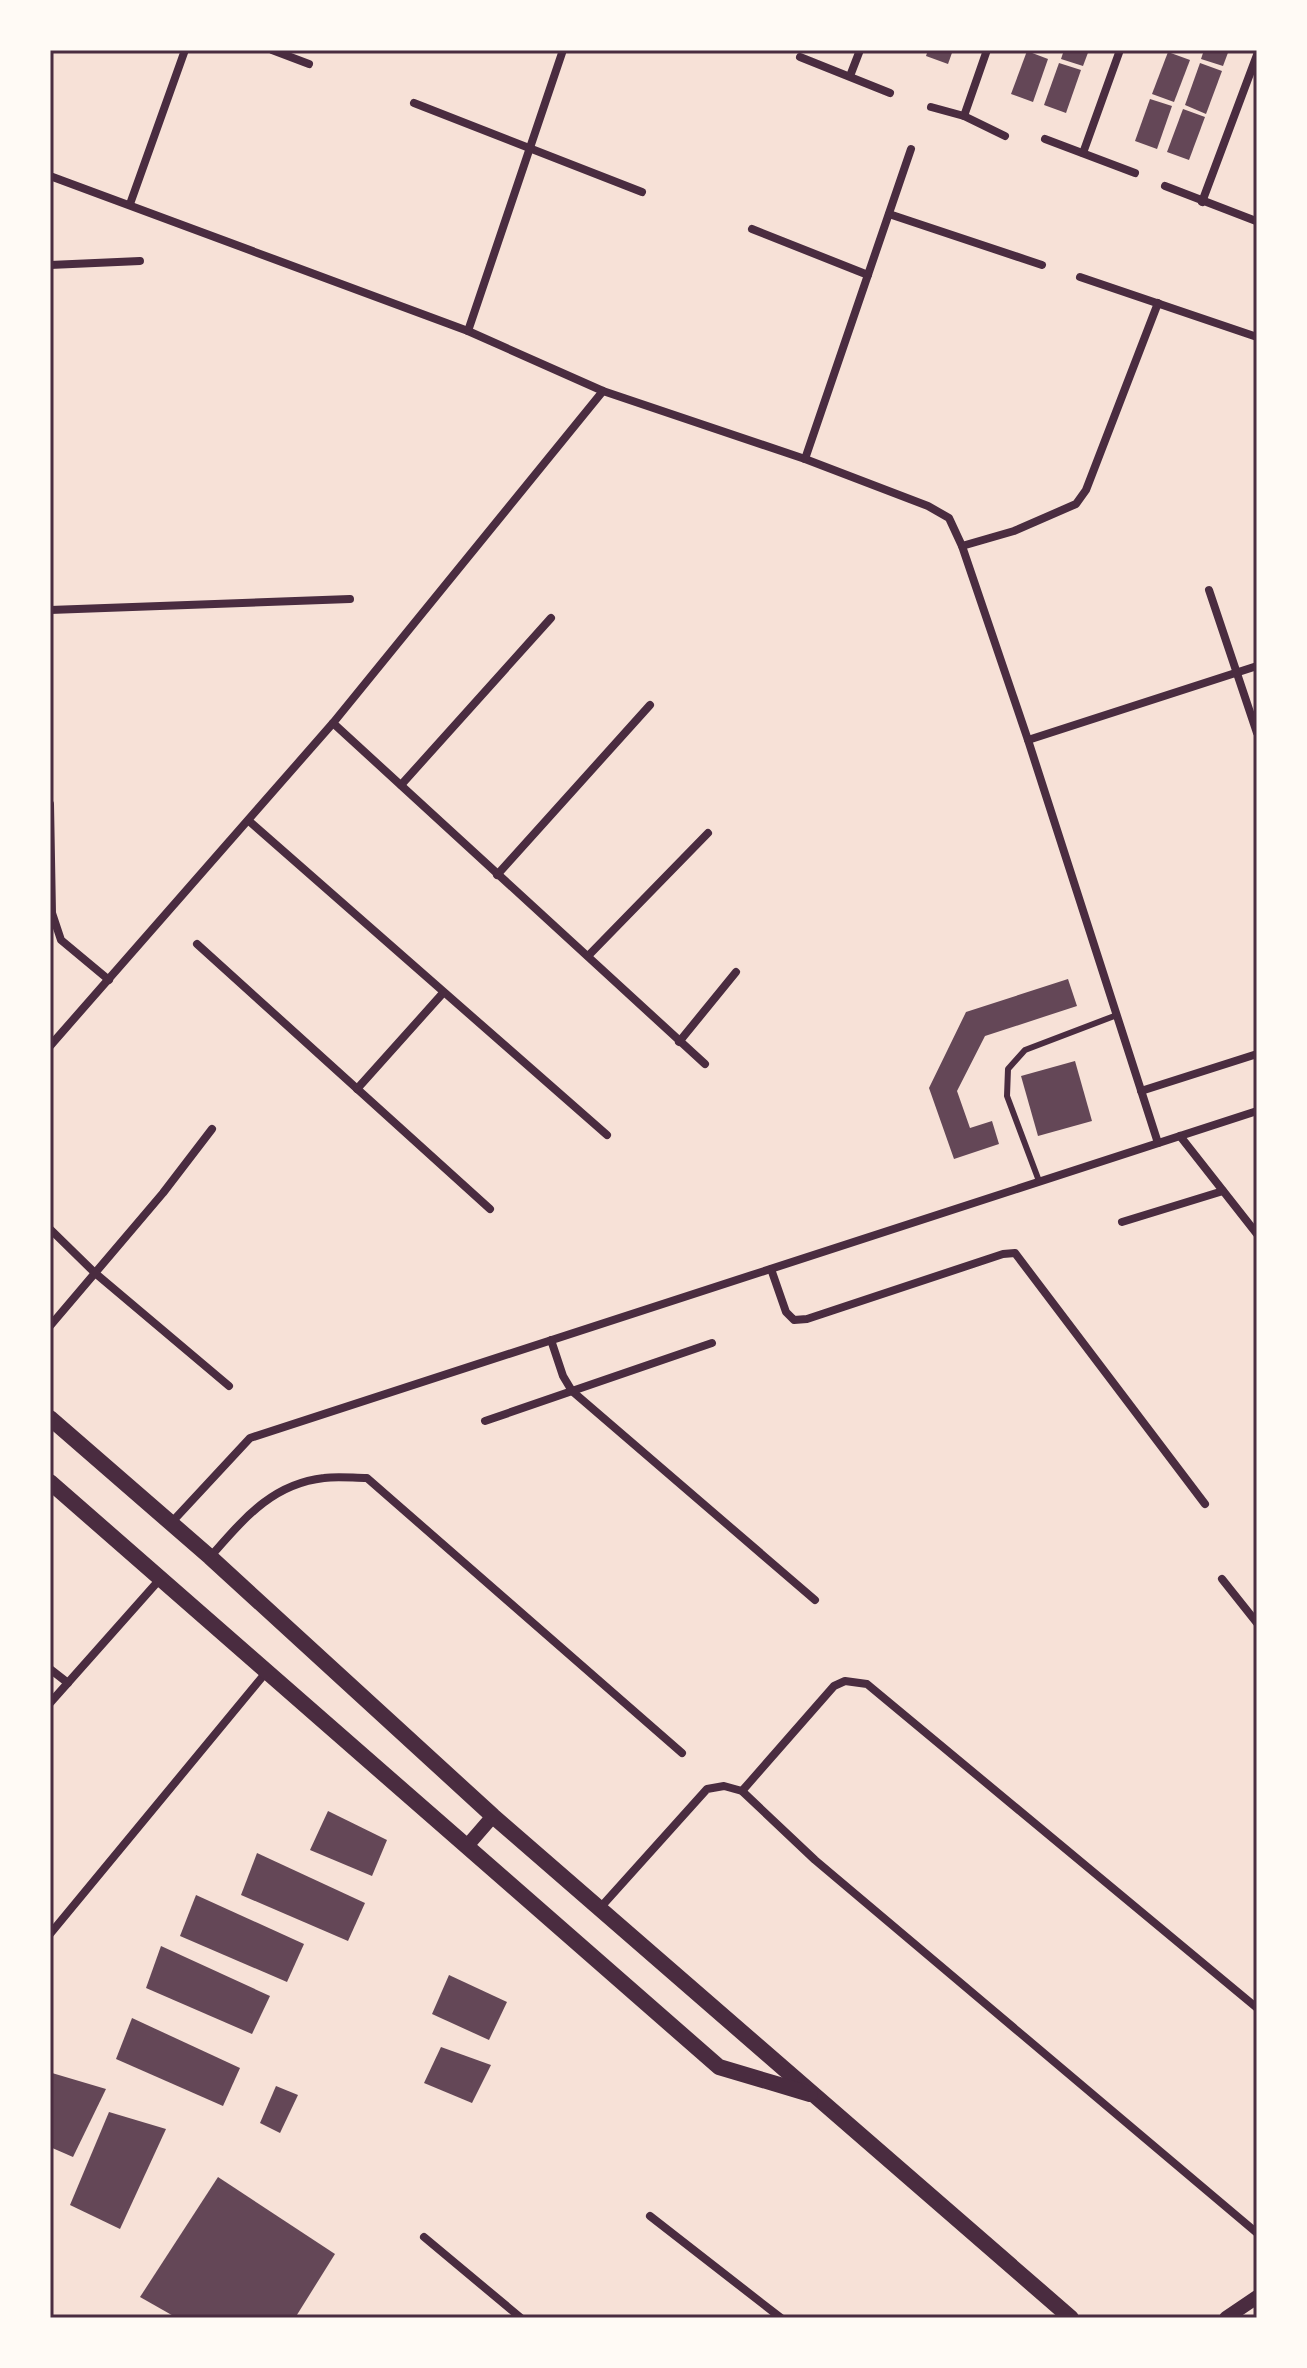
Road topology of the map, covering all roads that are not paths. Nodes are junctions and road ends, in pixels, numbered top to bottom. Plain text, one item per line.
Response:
1 (185, 50) edge
2 (272, 50) edge
3 (563, 50) edge
4 (860, 50) edge
5 (987, 50) edge
6 (1120, 50) edge
7 (1257, 55) edge
8 (800, 57) dead end
9 (309, 64) dead end
10 (850, 76) junction
11 (890, 93) dead end
12 (414, 103) dead end
13 (931, 107) dead end
14 (964, 116) junction
15 (1005, 136) dead end
16 (1045, 139) dead end
17 (530, 148) junction
18 (911, 149) dead end
19 (1083, 153) junction
20 (1135, 173) dead end
21 (50, 176) edge
22 (1165, 186) dead end
23 (642, 192) dead end
24 (1202, 202) junction
25 (130, 204) junction
26 (889, 214) junction
27 (1256, 221) edge
28 (752, 229) dead end
29 (140, 261) dead end
30 (50, 265) edge
31 (1042, 265) dead end
32 (868, 275) junction
33 (1080, 277) dead end
34 (1158, 303) junction
35 (468, 331) junction
36 (1257, 337) edge
37 (603, 391) junction
38 (805, 459) junction
39 (962, 546) junction
40 (1209, 590) dead end
41 (350, 599) dead end
42 (50, 610) edge
43 (551, 618) dead end
44 (1257, 666) edge
45 (1236, 673) junction
46 (650, 705) dead end
47 (333, 723) junction
48 (1257, 733) edge
49 (1028, 740) junction
50 (401, 785) junction
51 (50, 804) edge
52 (249, 821) junction
53 (708, 833) dead end
54 (497, 875) junction
55 (197, 944) dead end
56 (588, 956) junction
57 (736, 972) dead end
58 (109, 980) junction
59 (443, 993) junction
60 (1117, 1015) junction
61 (679, 1042) junction
62 (50, 1046) edge
63 (1257, 1054) edge
64 (705, 1064) dead end
65 (357, 1089) junction
66 (1141, 1091) junction
67 (1257, 1111) edge
68 (212, 1129) dead end
69 (607, 1135) dead end
70 (1180, 1136) junction
71 (1158, 1143) junction
72 (1039, 1181) junction
73 (1223, 1191) junction
74 (490, 1209) dead end
75 (1122, 1222) dead end
76 (50, 1229) edge
77 (1257, 1234) edge
78 (771, 1269) junction
79 (95, 1273) junction
80 (50, 1326) edge
81 (551, 1340) junction
82 (712, 1343) dead end
83 (229, 1386) dead end
84 (572, 1391) junction
85 (50, 1418) edge
86 (485, 1421) dead end
87 (50, 1482) edge
88 (1205, 1504) dead end
89 (171, 1523) junction
90 (210, 1557) junction
91 (161, 1578) junction
92 (1222, 1579) dead end
93 (815, 1600) dead end
94 (1257, 1623) edge
95 (50, 1669) edge
96 (268, 1670) junction
97 (68, 1683) junction
98 (50, 1703) edge
99 (682, 1753) dead end
100 (742, 1791) junction
101 (493, 1816) junction
102 (467, 1846) junction
103 (600, 1908) junction
104 (50, 1934) edge
105 (1257, 2008) edge
106 (819, 2097) junction
107 (650, 2216) dead end
108 (1257, 2233) edge
109 (424, 2237) dead end
110 (1257, 2297) edge
111 (521, 2318) edge
112 (781, 2318) edge
113 (1071, 2318) edge
114 (1226, 2318) edge

1 - 25 street
2 - 9 street
3 - 17 street
4 - 10 street
5 - 14 street
6 - 19 street
7 - 24 street
8 - 10 street
10 - 11 street
12 - 17 street
13 - 14 street
14 - 15 street
16 - 19 street
17 - 23 street
17 - 35 street
18 - 26 street
19 - 20 street
21 - 25 street
22 - 24 street
24 - 27 street
25 - 35 street
26 - 31 street
26 - 32 street
28 - 32 street
29 - 30 street
32 - 38 street
33 - 34 street
34 - 36 street
34 - 39 street
35 - 37 street
37 - 38 street
37 - 47 street
38 - 39 street
39 - 49 street
40 - 45 street
41 - 42 street
43 - 50 street
44 - 45 street
45 - 48 street
45 - 49 street
46 - 54 street
47 - 50 street
47 - 52 street
49 - 60 street
50 - 54 street
51 - 58 street
52 - 58 street
52 - 59 street
53 - 56 street
54 - 56 street
55 - 65 street
56 - 61 street
57 - 61 street
58 - 62 street
59 - 65 street
59 - 69 street
60 - 66 street
60 - 72 lane
61 - 64 street
63 - 66 street
65 - 74 street
66 - 71 street
67 - 70 street
68 - 79 street
70 - 71 street
70 - 73 street
71 - 72 street
72 - 78 street
73 - 75 street
73 - 77 street
76 - 79 street
78 - 81 street
78 - 88 street
79 - 80 street
79 - 83 street
81 - 84 street
81 - 89 street
82 - 84 street
84 - 86 street
84 - 93 street
85 - 89 main road
87 - 91 main road
89 - 90 main road
90 - 99 street
90 - 101 main road
91 - 96 main road
91 - 97 street
92 - 94 street
95 - 97 street
96 - 102 main road
96 - 104 street
97 - 98 street
100 - 103 street
100 - 105 street
100 - 108 street
101 - 102 street
101 - 103 main road
102 - 106 main road
103 - 106 main road
106 - 113 main road
107 - 112 street
109 - 111 street
110 - 114 street

